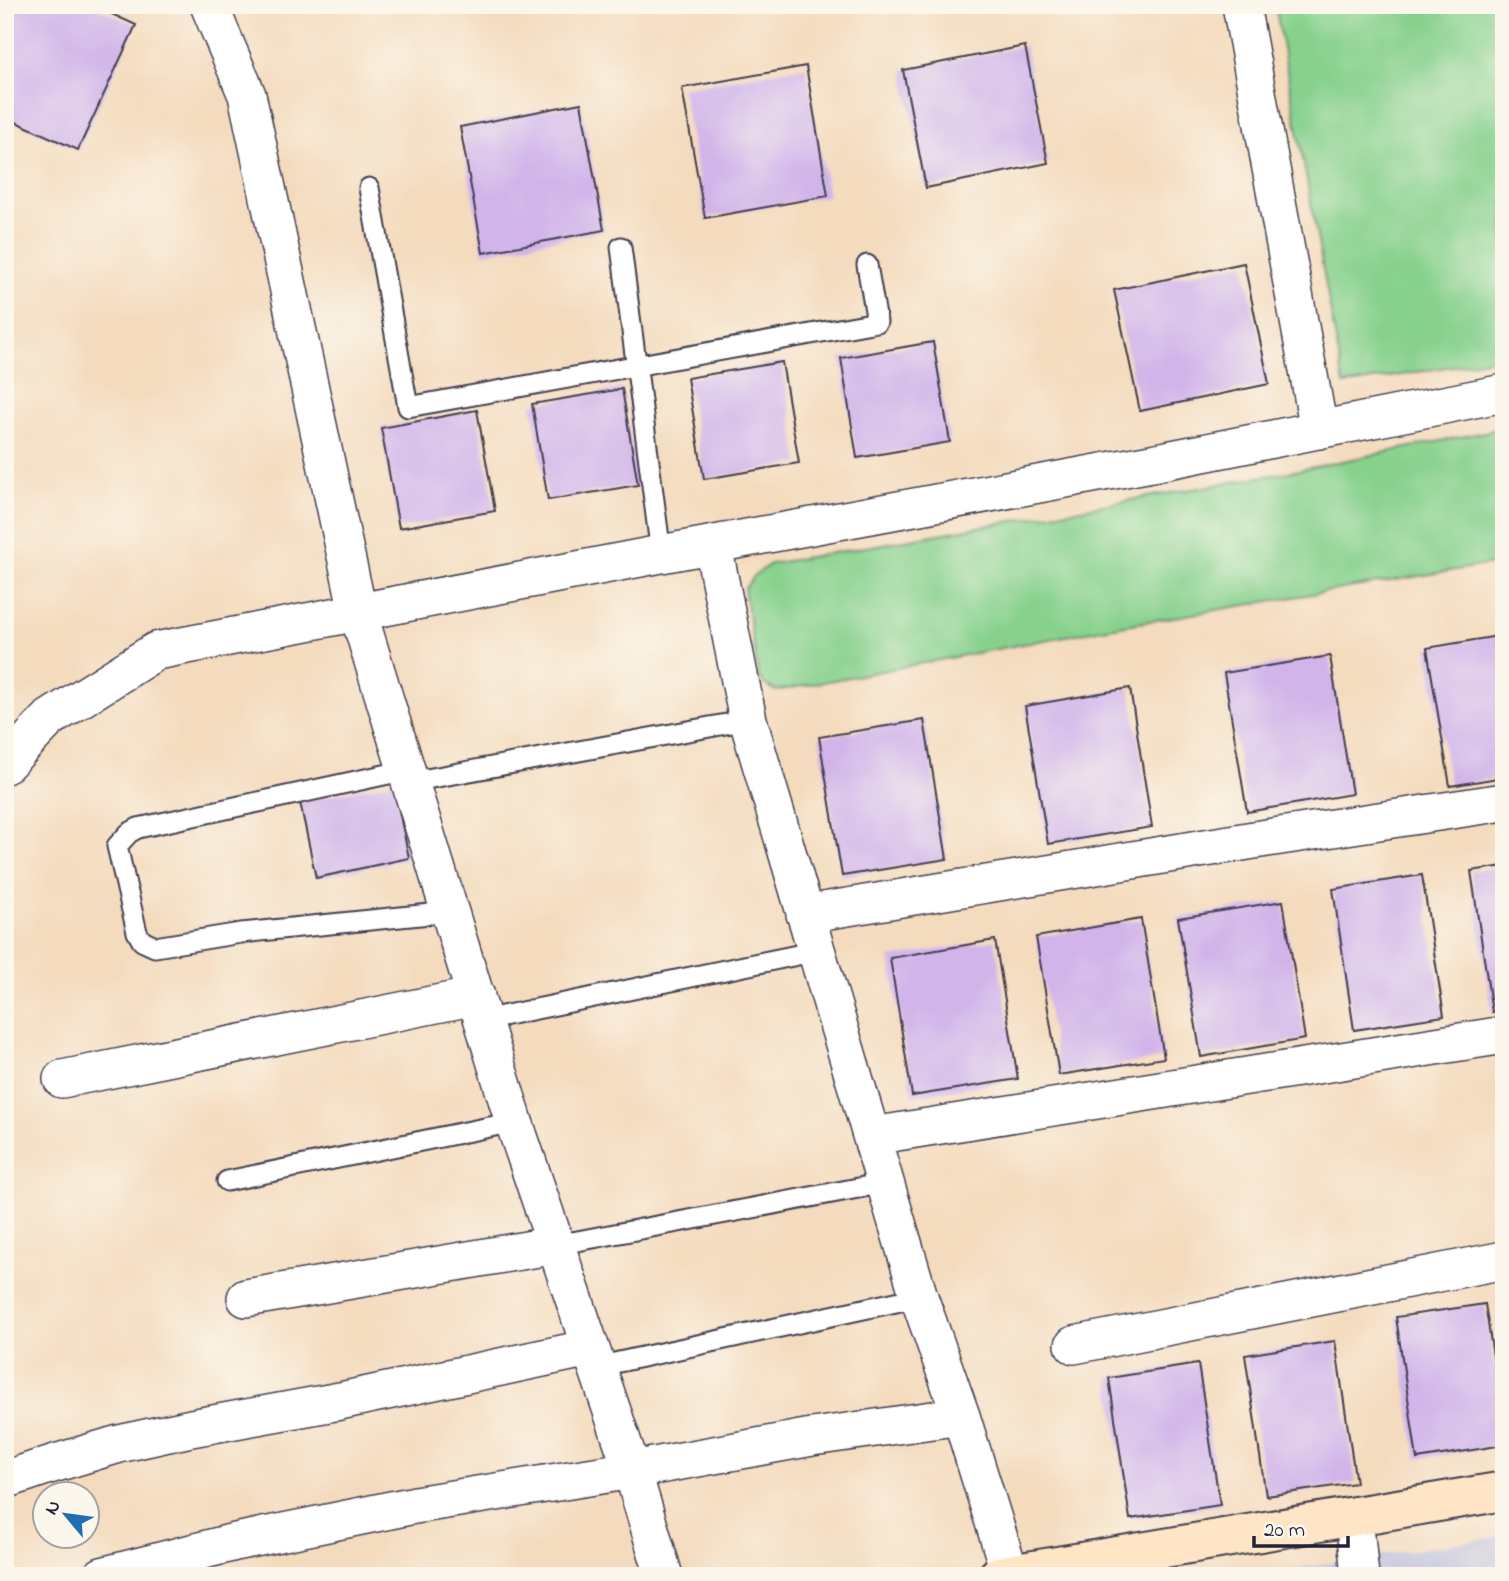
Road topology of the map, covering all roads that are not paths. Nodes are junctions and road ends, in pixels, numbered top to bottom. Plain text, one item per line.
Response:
1 (209, 5) edge
2 (1241, 5) edge
3 (369, 188) dead end
4 (621, 247) dead end
5 (867, 265) dead end
6 (636, 367) junction
7 (1504, 393) edge
8 (1320, 430) junction
9 (713, 546) junction
10 (661, 554) junction
11 (358, 612) junction
12 (748, 720) junction
13 (5, 765) edge
14 (408, 776) junction
15 (1504, 802) edge
16 (450, 912) junction
17 (805, 914) junction
18 (817, 951) junction
19 (479, 1008) junction
20 (1504, 1035) edge
21 (62, 1079) dead end
22 (514, 1122) junction
23 (872, 1136) junction
24 (227, 1181) dead end
25 (886, 1183) junction
26 (556, 1245) junction
27 (1504, 1260) edge
28 (919, 1297) junction
29 (246, 1298) dead end
30 (1074, 1345) dead end
31 (593, 1357) junction
32 (961, 1416) junction
33 (632, 1470) junction
34 (5, 1480) edge
35 (1504, 1491) edge
36 (1354, 1516) junction
37 (1091, 1568) edge
38 (1004, 1575) edge
39 (102, 1576) edge
40 (664, 1576) edge
41 (1360, 1576) edge

1 - 11 street
2 - 8 street
3 - 6 lane
4 - 6 lane
5 - 6 lane
6 - 10 lane
7 - 8 street
8 - 9 street
9 - 10 street
9 - 12 street
10 - 11 street
11 - 13 street
11 - 14 street
12 - 14 lane
12 - 17 street
14 - 16 street
14 - 16 lane
15 - 17 street
16 - 19 street
17 - 18 street
18 - 19 lane
18 - 23 street
19 - 21 street
19 - 22 street
20 - 23 street
22 - 24 lane
22 - 26 street
23 - 25 street
25 - 26 lane
25 - 28 street
26 - 29 street
26 - 31 street
27 - 30 street
28 - 31 lane
28 - 32 street
31 - 33 street
31 - 34 street
32 - 33 street
32 - 38 street
33 - 39 street
33 - 40 street
35 - 36 main road
36 - 37 main road
36 - 41 street
37 - 38 main road

